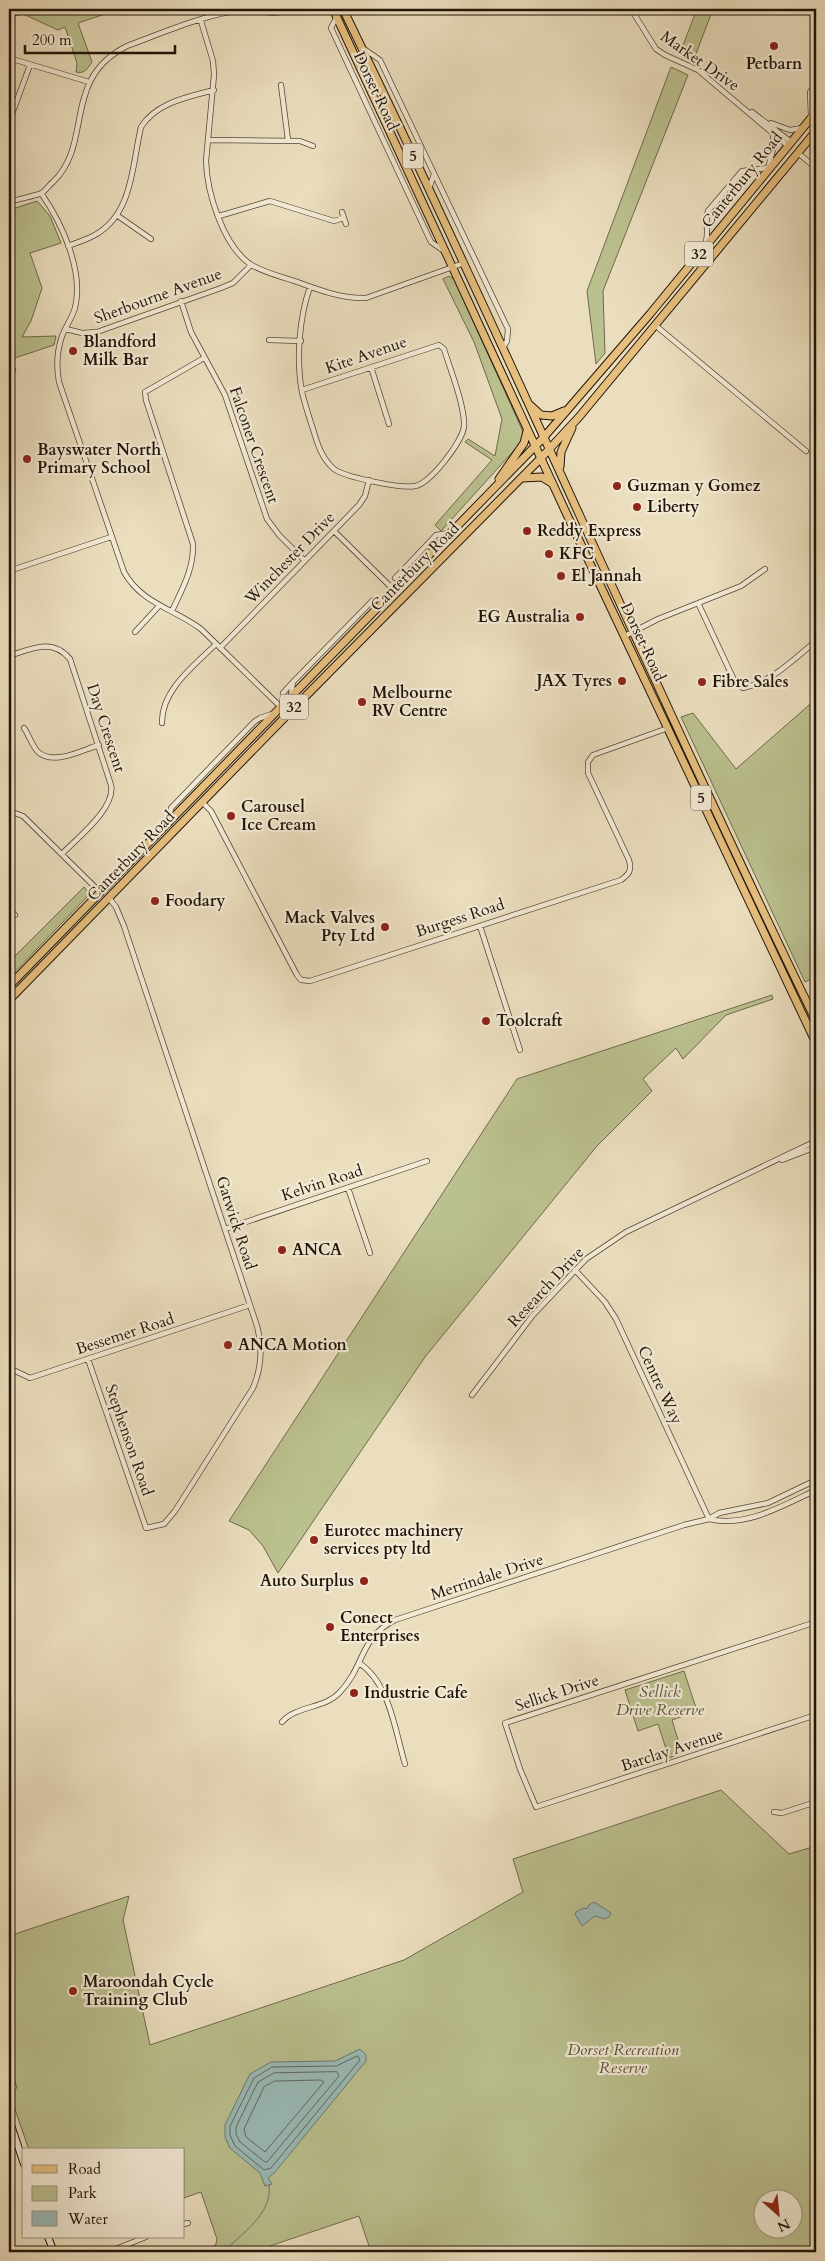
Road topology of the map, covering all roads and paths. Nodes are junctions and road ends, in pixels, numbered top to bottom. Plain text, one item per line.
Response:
1 (295, 9) edge
2 (343, 9) edge
3 (630, 9) edge
4 (335, 12) edge
5 (201, 21) junction
6 (363, 48) junction
7 (9, 58) edge
8 (30, 65) junction
9 (89, 82) junction
10 (816, 84) edge
11 (281, 85) dead end
12 (214, 90) junction
13 (816, 112) edge
14 (751, 113) junction
15 (811, 118) junction
16 (9, 122) edge
17 (767, 122) junction
18 (803, 128) junction
19 (816, 131) edge
20 (773, 134) junction
21 (208, 140) junction
22 (288, 140) junction
23 (789, 144) junction
24 (313, 146) dead end
25 (798, 153) junction
26 (768, 168) junction
27 (816, 168) edge
28 (434, 174) junction
29 (429, 189) junction
30 (41, 193) junction
31 (9, 202) edge
32 (342, 212) dead end
33 (118, 216) junction
34 (219, 216) junction
35 (344, 218) junction
36 (346, 224) dead end
37 (151, 240) dead end
38 (68, 246) junction
39 (702, 251) junction
40 (692, 262) junction
41 (464, 263) junction
42 (251, 265) junction
43 (454, 268) junction
44 (701, 269) junction
45 (310, 287) junction
46 (182, 301) junction
47 (655, 325) junction
48 (66, 329) junction
49 (269, 340) dead end
50 (301, 340) junction
51 (504, 346) junction
52 (204, 358) junction
53 (371, 367) junction
54 (302, 390) junction
55 (528, 403) junction
56 (567, 410) junction
57 (579, 417) junction
58 (389, 424) dead end
59 (528, 430) junction
60 (544, 437) junction
61 (536, 446) junction
62 (550, 449) junction
63 (806, 451) dead end
64 (541, 458) junction
65 (560, 471) junction
66 (522, 478) junction
67 (369, 480) junction
68 (553, 484) junction
69 (486, 497) junction
70 (334, 531) junction
71 (449, 533) junction
72 (112, 537) junction
73 (304, 560) junction
74 (765, 569) dead end
75 (403, 570) junction
76 (9, 571) edge
77 (394, 578) dead end
78 (402, 582) junction
79 (394, 590) junction
80 (386, 598) junction
81 (402, 598) junction
82 (699, 605) junction
83 (159, 606) junction
84 (172, 611) junction
85 (135, 632) dead end
86 (633, 632) junction
87 (625, 636) junction
88 (816, 641) edge
89 (218, 646) junction
90 (9, 656) edge
91 (293, 682) junction
92 (282, 693) dead end
93 (291, 696) junction
94 (281, 706) junction
95 (289, 713) junction
96 (274, 714) junction
97 (162, 724) dead end
98 (677, 724) junction
99 (24, 728) dead end
100 (668, 728) junction
101 (99, 745) junction
102 (195, 795) junction
103 (202, 802) junction
104 (9, 811) edge
105 (169, 822) junction
106 (62, 854) junction
107 (100, 892) junction
108 (108, 898) junction
109 (9, 909) edge
110 (15, 915) dead end
111 (480, 926) junction
112 (9, 986) edge
113 (9, 999) edge
114 (816, 1021) edge
115 (816, 1042) edge
116 (520, 1050) dead end
117 (816, 1141) edge
118 (816, 1147) edge
119 (427, 1161) dead end
120 (765, 1166) junction
121 (348, 1188) junction
122 (225, 1229) junction
123 (370, 1253) dead end
124 (575, 1270) junction
125 (250, 1305) junction
126 (88, 1359) junction
127 (9, 1368) edge
128 (472, 1395) dead end
129 (816, 1480) edge
130 (816, 1490) edge
131 (709, 1519) junction
132 (146, 1528) joint
133 (816, 1622) edge
134 (359, 1662) junction
135 (816, 1715) edge
136 (282, 1722) dead end
137 (405, 1764) dead end
138 (816, 1802) edge
139 (536, 1807) joint
140 (774, 1812) dead end
141 (9, 2119) edge
142 (22, 2158) edge
143 (48, 2238) edge
144 (143, 2238) edge
145 (54, 2252) edge
146 (108, 2252) edge
147 (260, 2252) edge
148 (279, 2252) edge

1 - 5 street
2 - 6 main road, Dorset Road / 5
3 - 14 street, Market Drive
4 - 43 main road, Dorset Road / 5
5 - 9 street
5 - 12 street
6 - 28 street, Dorset Road
6 - 29 main road, Dorset Road / 5
7 - 8 street
8 - 9 street
8 - 16 street
9 - 30 street
10 - 15 street
11 - 22 street
12 - 21 street
12 - 33 street
13 - 15 main road, Canterbury Road / 32
14 - 17 street, Market Drive
14 - 20 street, Market Drive
15 - 18 main road, Canterbury Road / 32
17 - 18 street
17 - 23 street, Market Drive
18 - 23 main road, Canterbury Road / 32
19 - 25 main road, Canterbury Road / 32
20 - 23 street, Market Drive
20 - 26 street
21 - 22 street
21 - 34 street
22 - 24 street
23 - 25 main road
23 - 26 main road, Canterbury Road / 32
25 - 27 street
25 - 44 main road, Canterbury Road / 32
26 - 39 main road, Canterbury Road / 32
26 - 39 street
28 - 29 street
28 - 51 street, Dorset Road
29 - 41 main road, Dorset Road / 5
30 - 31 street
30 - 38 street
32 - 35 street
33 - 37 street
33 - 38 street
34 - 35 street
34 - 42 street
35 - 36 street
38 - 48 street
39 - 40 main road, Canterbury Road / 32
40 - 44 main road
40 - 56 main road, Canterbury Road / 32
41 - 43 street
41 - 51 main road, Dorset Road / 5
42 - 45 street
42 - 46 street, Sherbourne Avenue
43 - 45 street
43 - 59 main road, Dorset Road / 5
44 - 47 main road, Canterbury Road / 32
45 - 50 street
46 - 48 street, Sherbourne Avenue
46 - 52 street, Falconer Crescent
47 - 57 main road, Canterbury Road / 32
47 - 63 street
48 - 72 street
49 - 50 street
50 - 54 street
51 - 55 main road, Dorset Road / 5
52 - 73 street, Falconer Crescent
52 - 84 street
53 - 54 street, Kite Avenue
53 - 58 street
53 - 67 street, Kite Avenue
54 - 67 street
55 - 56 main road
55 - 60 main road, Dorset Road / 5
56 - 60 main road, Canterbury Road / 32
57 - 62 main road, Canterbury Road / 32
57 - 65 main road
59 - 61 main road, Dorset Road / 5
59 - 69 main road
60 - 61 main road, Canterbury Road / 32
60 - 62 main road, Dorset Road / 5
61 - 64 main road, Dorset Road / 5
61 - 69 main road, Canterbury Road / 32
62 - 64 main road, Canterbury Road / 32
62 - 65 main road, Dorset Road / 5
64 - 66 main road, Canterbury Road / 32
64 - 68 main road, Dorset Road / 5
65 - 86 main road, Dorset Road / 5
66 - 68 main road
66 - 81 main road, Canterbury Road / 32
67 - 70 street, Winchester Drive
68 - 87 main road, Dorset Road / 5
69 - 71 main road, Canterbury Road / 32
70 - 73 street, Winchester Drive
70 - 79 street
71 - 75 street, Canterbury Road
71 - 78 main road, Canterbury Road / 32
72 - 76 street
72 - 83 street
73 - 89 street, Winchester Drive
74 - 82 street
75 - 77 street, Canterbury Road
75 - 78 street, Canterbury Road
78 - 79 main road, Canterbury Road / 32
79 - 80 main road, Canterbury Road / 32
79 - 81 main road
80 - 91 street, Canterbury Road
80 - 93 main road, Canterbury Road / 32
81 - 95 main road, Canterbury Road / 32
82 - 86 street
82 - 88 street
83 - 84 street
83 - 85 street
84 - 89 street
86 - 87 street
86 - 98 main road, Dorset Road / 5
87 - 100 main road, Dorset Road / 5
89 - 94 street
89 - 97 street, Winchester Drive
90 - 101 street, Day Crescent
91 - 92 street, Canterbury Road
91 - 93 street
93 - 94 main road, Canterbury Road / 32
94 - 95 street
94 - 96 main road, Canterbury Road / 32
95 - 103 main road, Canterbury Road / 32
96 - 102 main road, Canterbury Road / 32
96 - 105 street, Canterbury Road
98 - 100 main road
98 - 114 main road, Dorset Road / 5
99 - 101 street
100 - 111 street, Burgess Road
100 - 115 main road, Dorset Road / 5
101 - 106 street, Day Crescent
102 - 103 main road, Burgess Road
102 - 105 main road, Canterbury Road / 32
103 - 108 main road, Canterbury Road / 32
103 - 111 street, Burgess Road
104 - 106 street
105 - 107 main road, Canterbury Road / 32
106 - 107 street
107 - 108 main road
107 - 112 main road, Canterbury Road / 32
108 - 113 main road, Canterbury Road / 32
108 - 122 street, Gatwick Road
109 - 110 street
111 - 116 street
117 - 120 street, Research Drive
118 - 120 street, Research Drive
119 - 121 street, Kelvin Road
120 - 124 street, Research Drive
121 - 122 street, Kelvin Road
121 - 123 street
122 - 125 street, Gatwick Road
124 - 128 street, Research Drive
124 - 131 street, Centre Way
125 - 126 street, Bessemer Road
125 - 132 street, Gatwick Road
126 - 127 street, Bessemer Road
126 - 132 street, Stephenson Road
129 - 131 street, Merrindale Drive
130 - 131 street, Merrindale Drive
131 - 134 street, Merrindale Drive
133 - 139 street, Sellick Drive
134 - 136 street, Merrindale Drive
134 - 137 street
135 - 139 street, Barclay Avenue
138 - 140 street
141 - 142 main road
143 - 145 main road
144 - 146 street
147 - 148 street

